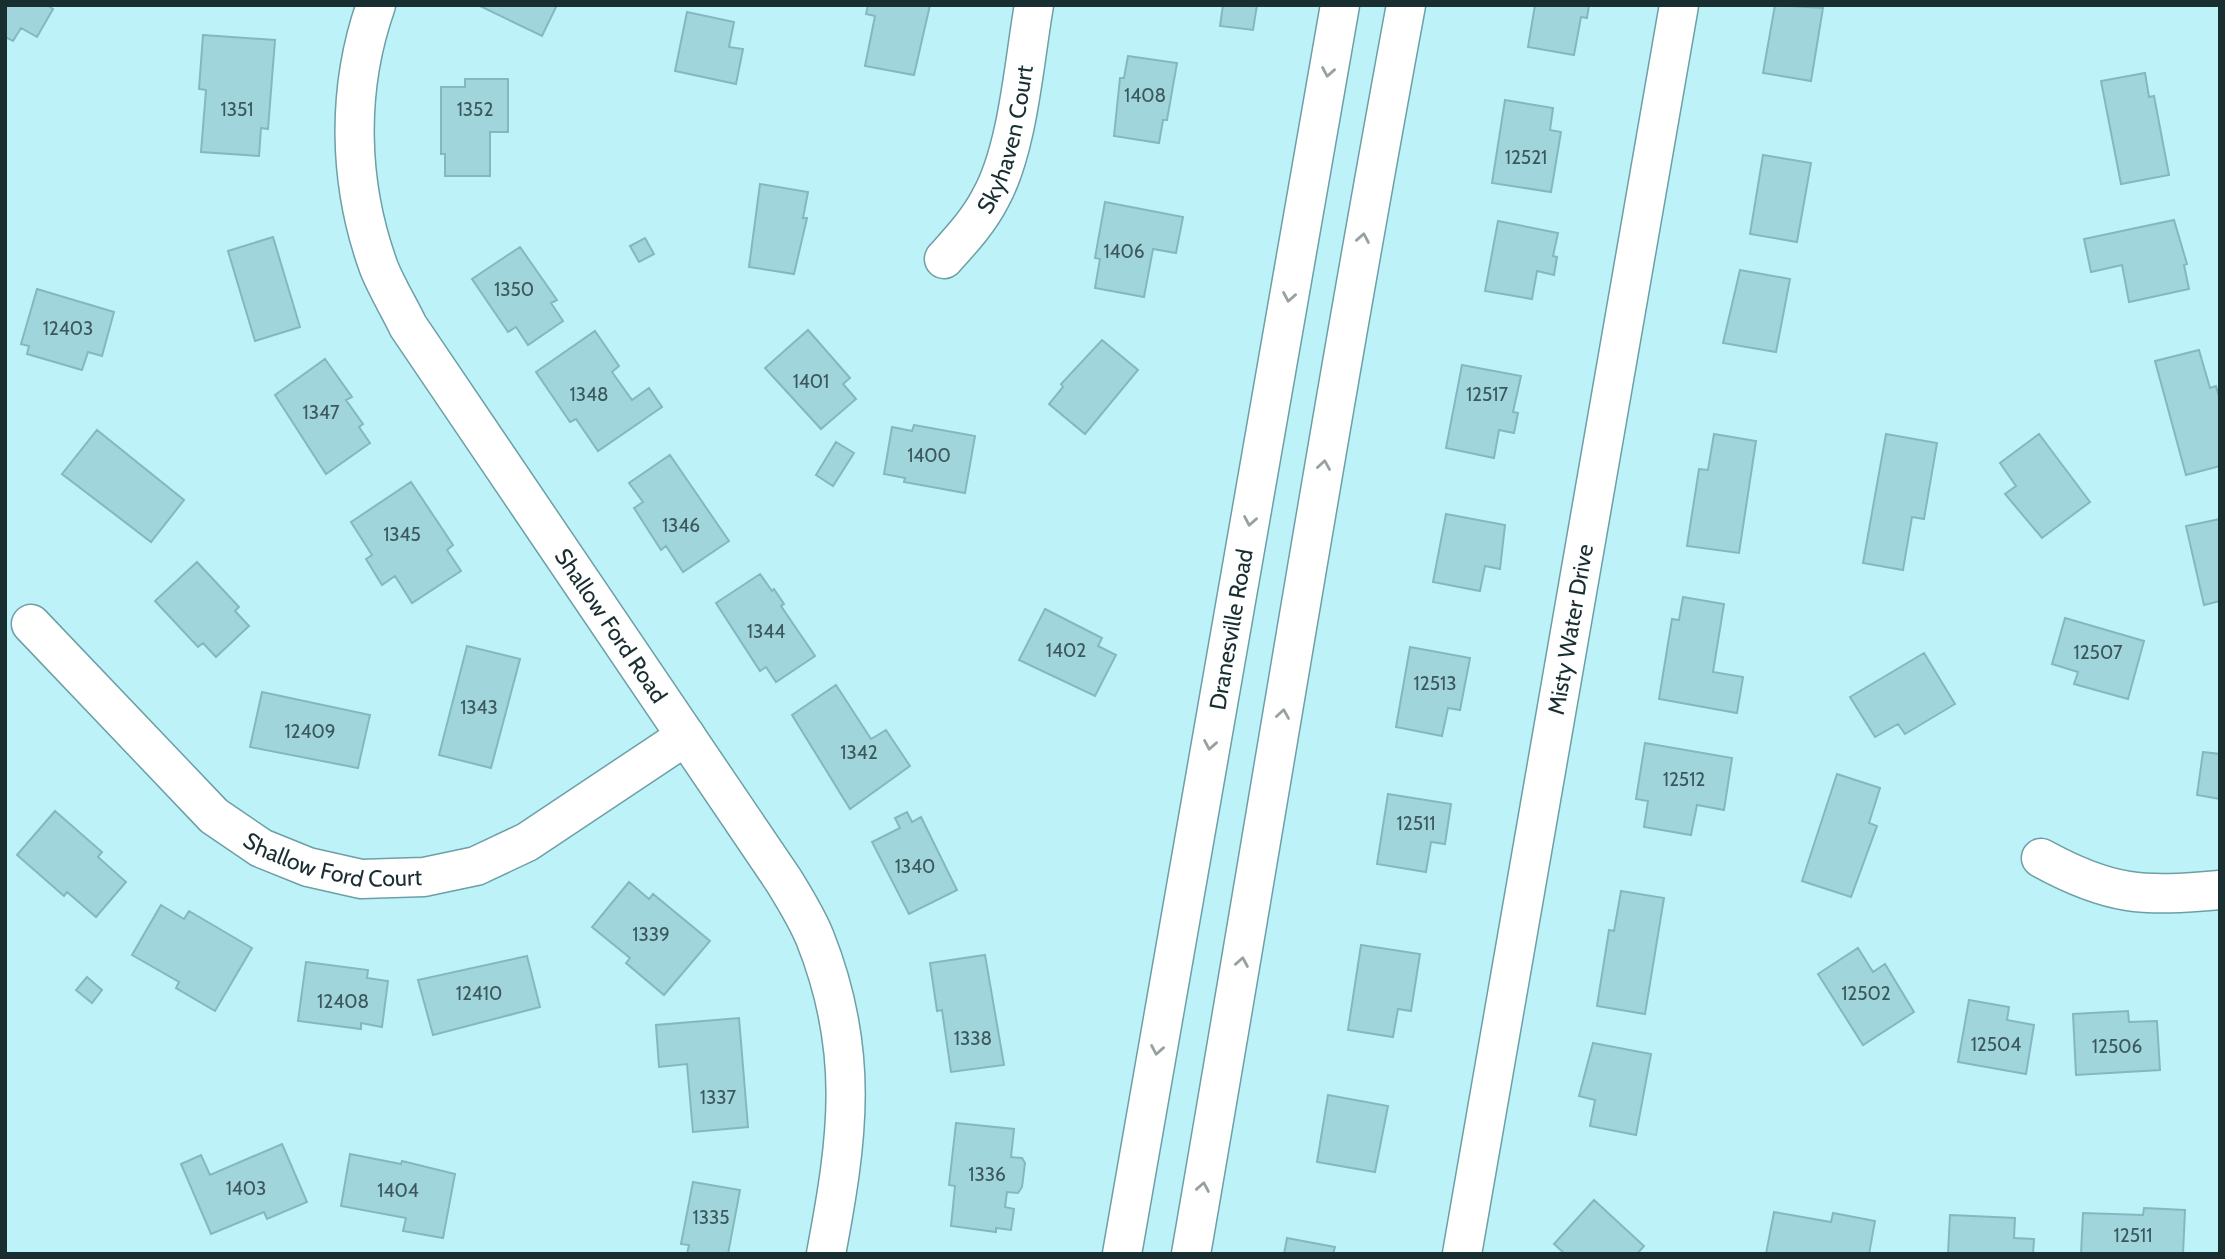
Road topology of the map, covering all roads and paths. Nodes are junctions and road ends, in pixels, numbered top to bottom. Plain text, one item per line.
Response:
1 (376, 5) edge
2 (1034, 5) edge
3 (1340, 5) edge
4 (1405, 5) edge
5 (1679, 5) edge
6 (944, 258) dead end
7 (32, 624) dead end
8 (686, 736) junction
9 (2041, 858) dead end
10 (2220, 890) edge
11 (826, 1254) edge
12 (1122, 1254) edge
13 (1191, 1254) edge
14 (1462, 1254) edge

1 - 8 street, Shallow Ford Road
2 - 6 street, Skyhaven Court
3 -> 12 street, Dranesville Road
13 -> 4 street
5 - 14 street, Misty Water Drive
7 - 8 street, Shallow Ford Court
8 - 11 street, Shallow Ford Road
9 - 10 street

